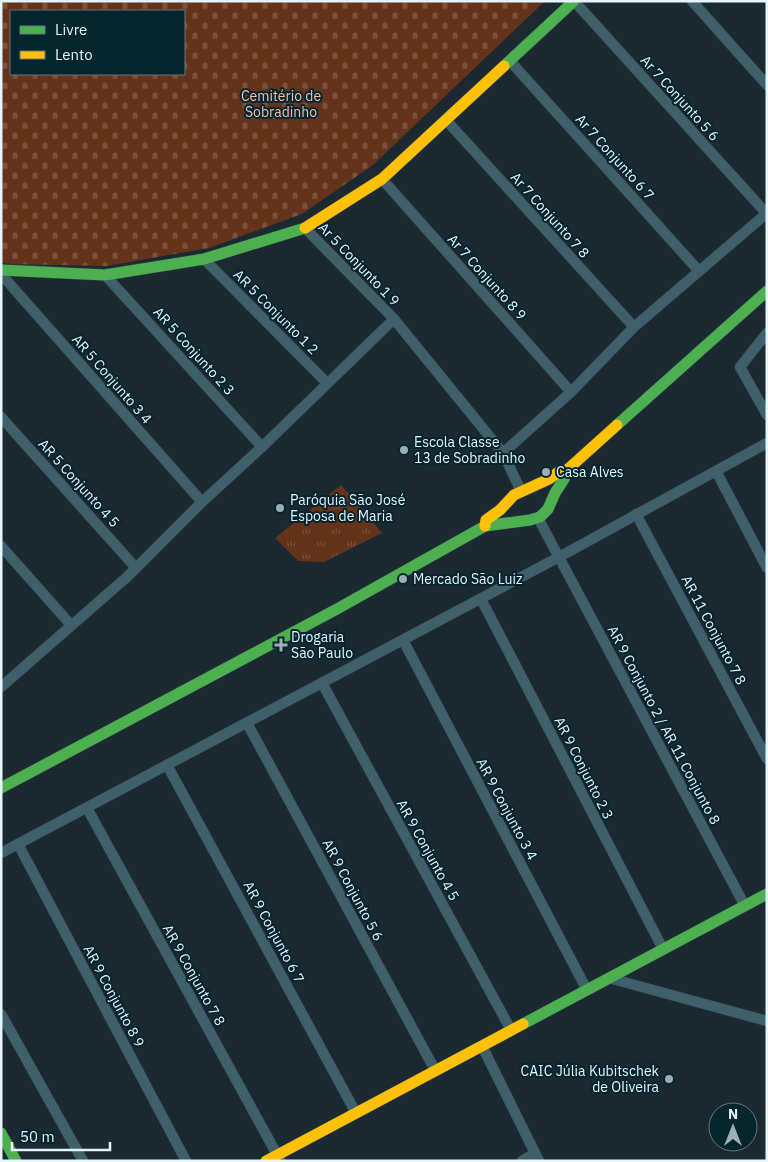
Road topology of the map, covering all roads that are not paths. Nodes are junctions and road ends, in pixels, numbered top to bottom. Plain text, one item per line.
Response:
1 (574, 1) edge
2 (692, 1) edge
3 (510, 61) junction
4 (767, 85) edge
5 (446, 120) junction
6 (382, 179) junction
7 (766, 213) edge
8 (305, 228) junction
9 (204, 259) junction
10 (1, 270) edge
11 (700, 271) junction
12 (1, 274) edge
13 (105, 274) junction
14 (767, 291) edge
15 (394, 319) junction
16 (634, 327) junction
17 (767, 333) edge
18 (327, 383) junction
19 (571, 392) junction
20 (767, 415) edge
21 (1, 417) edge
22 (767, 443) edge
23 (262, 447) junction
24 (502, 453) junction
25 (567, 470) junction
26 (716, 471) junction
27 (533, 486) junction
28 (521, 491) junction
29 (509, 500) junction
30 (202, 502) junction
31 (549, 508) junction
32 (636, 514) junction
33 (538, 518) junction
34 (524, 522) junction
35 (485, 526) junction
36 (1, 546) edge
37 (559, 557) junction
38 (136, 568) junction
39 (767, 568) edge
40 (481, 599) junction
41 (71, 625) junction
42 (403, 640) junction
43 (1, 671) edge
44 (5, 683) edge
45 (322, 683) junction
46 (247, 723) junction
47 (767, 759) edge
48 (167, 765) junction
49 (1, 788) edge
50 (87, 808) junction
51 (18, 844) junction
52 (1, 853) edge
53 (767, 894) edge
54 (745, 906) junction
55 (663, 949) junction
56 (609, 978) junction
57 (587, 990) junction
58 (1, 1014) edge
59 (767, 1021) edge
60 (511, 1030) junction
61 (482, 1046) junction
62 (435, 1070) junction
63 (356, 1113) junction
64 (1, 1133) edge
65 (537, 1157) edge
66 (278, 1158) edge
67 (16, 1161) edge
68 (83, 1161) edge
69 (186, 1161) edge
70 (266, 1161) edge
71 (522, 1161) edge

1 - 3 street
1 - 7 street, Ar 7 Conjunto 5 6
2 - 4 street
3 - 5 street
3 - 11 street, Ar 7 Conjunto 6 7
5 - 6 street
5 - 16 street, Ar 7 Conjunto 7 8
6 - 8 street
6 - 19 street, Ar 7 Conjunto 8 9
7 - 11 street
8 - 9 street
8 - 15 street, Ar 5 Conjunto 1 9
9 - 13 street
9 - 18 street, AR 5 Conjunto 1 2
10 - 13 street
11 - 16 street
12 - 30 street, AR 5 Conjunto 3 4
13 - 23 street, AR 5 Conjunto 2 3
14 - 25 street
15 - 18 street
15 - 24 street, Ar 5 Conjunto 1 9
16 - 19 street
17 - 20 street
18 - 23 street
19 - 24 street
21 - 38 street, AR 5 Conjunto 4 5
22 - 26 street
23 - 30 street
24 - 28 street, Ar 5 Conjunto 1 9
25 - 27 street
25 - 31 street
26 - 32 street
26 - 39 street
27 - 28 street
27 - 31 street
28 - 29 street
29 - 34 street
29 - 35 street
30 - 38 street
31 - 33 street
32 - 37 street
32 - 47 street, AR 11 Conjunto 7 8
33 - 34 street
33 - 37 street, AR 9 Conjunto 2 / AR 11 Conjunto 8
34 - 35 street
35 - 49 street
36 - 41 street
37 - 40 street
37 - 54 street, AR 9 Conjunto 2 / AR 11 Conjunto 8
38 - 41 street
40 - 42 street
40 - 55 street, AR 9 Conjunto 2 3
41 - 44 street
42 - 45 street
42 - 57 street, AR 9 Conjunto 3 4
43 - 44 street
45 - 46 street
45 - 60 street, AR 9 Conjunto 4 5
46 - 48 street
46 - 62 street, AR 9 Conjunto 5 6
48 - 50 street
48 - 63 street, AR 9 Conjunto 6 7
50 - 51 street
50 - 66 street, AR 9 Conjunto 7 8
51 - 52 street
51 - 69 street, AR 9 Conjunto 8 9
53 - 54 street
54 - 55 street
55 - 56 street
56 - 57 street
56 - 59 street
57 - 60 street
58 - 68 street
60 - 61 street
61 - 62 street
61 - 65 street
62 - 63 street
63 - 66 street
64 - 67 street
65 - 71 street
66 - 70 street

